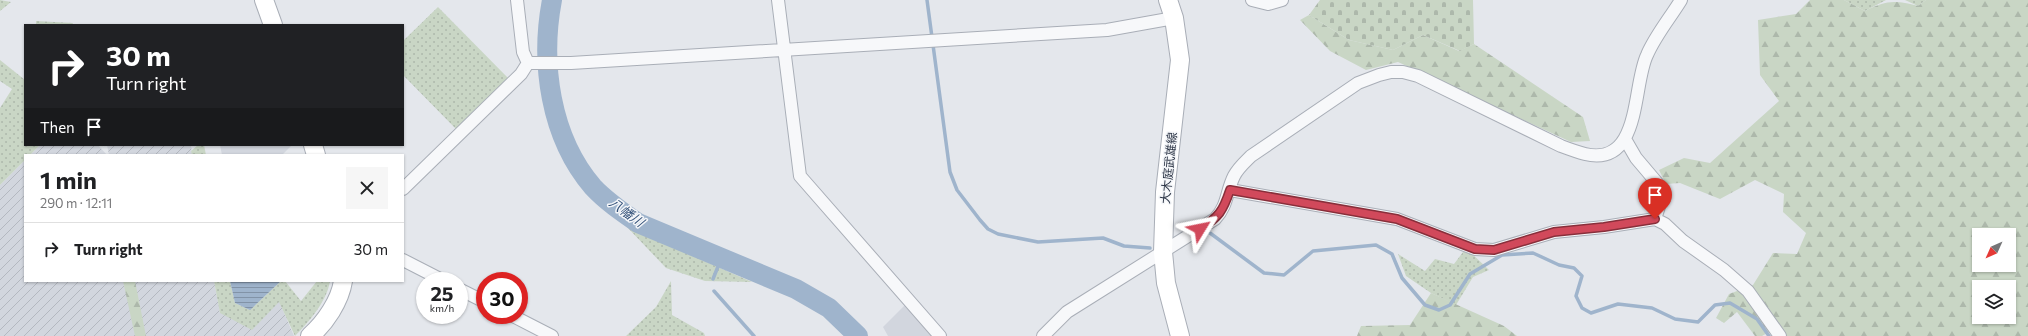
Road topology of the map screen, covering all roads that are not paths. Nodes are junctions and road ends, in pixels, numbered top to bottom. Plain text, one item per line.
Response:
1 (264, 0) edge
2 (517, 0) edge
3 (778, 0) edge
4 (1168, 0) edge
5 (1252, 0) edge
6 (1282, 0) edge
7 (1681, 0) edge
8 (1174, 18) junction
9 (273, 24) edge
10 (784, 49) junction
11 (531, 63) junction
12 (1625, 139) junction
13 (404, 188) edge
14 (1230, 190) junction
15 (1655, 219) junction
16 (1163, 252) junction
17 (404, 261) edge
18 (426, 272) edge
19 (343, 282) edge
20 (528, 324) edge
21 (310, 336) edge
22 (552, 336) edge
23 (940, 336) edge
24 (1043, 336) edge
25 (1180, 336) edge
26 (1780, 336) edge

1 - 9 main road
2 - 11 street
3 - 10 street
4 - 8 main road, 大木庭武雄線
5 - 6 street
7 - 12 street
8 - 10 street
8 - 16 main road, 大木庭武雄線
10 - 11 street
10 - 23 street
11 - 13 street
12 - 14 street
12 - 15 street
14 - 15 street
14 - 16 street
15 - 26 street
16 - 24 street
16 - 25 main road, 大木庭武雄線
17 - 18 street
19 - 21 main road
20 - 22 street

